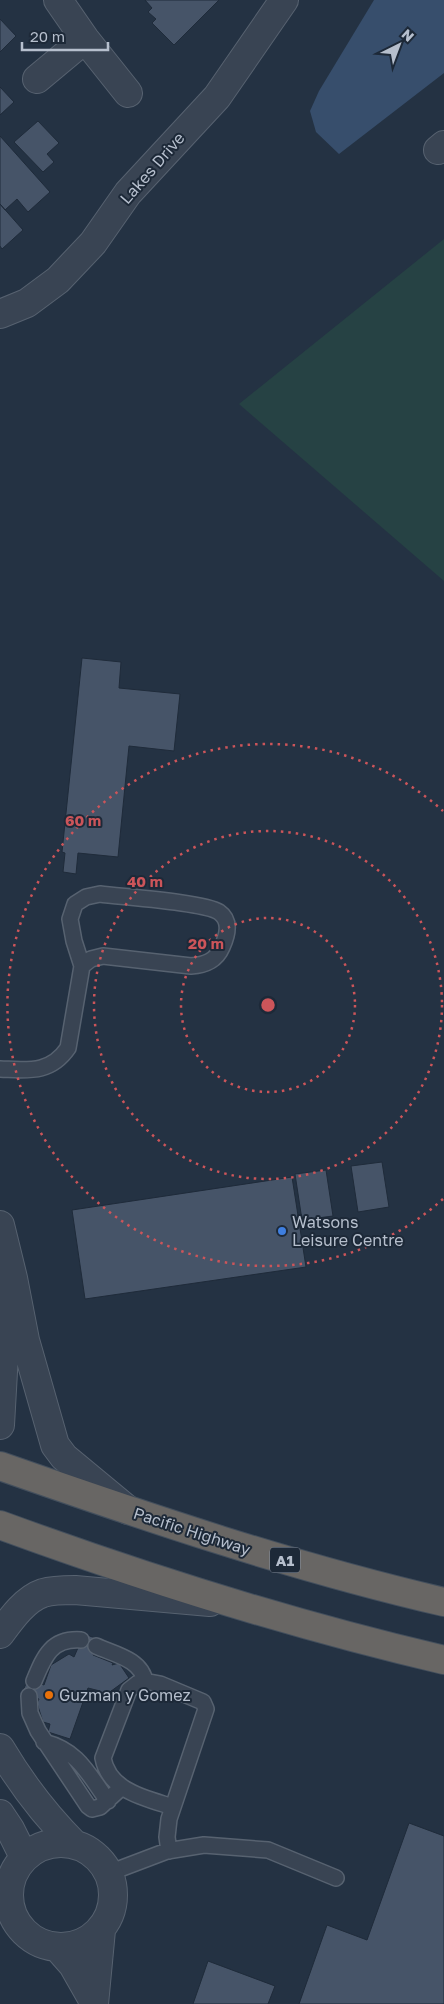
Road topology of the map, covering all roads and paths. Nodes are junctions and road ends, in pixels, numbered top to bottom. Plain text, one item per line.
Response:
1 (58, 0) edge
2 (284, 0) edge
3 (85, 39) junction
4 (37, 79) dead end
5 (128, 93) dead end
6 (0, 314) edge
7 (82, 966) junction
8 (0, 1069) edge
9 (0, 1225) edge
10 (13, 1278) junction
11 (0, 1425) edge
12 (0, 1466) edge
13 (128, 1510) junction
14 (0, 1525) edge
15 (444, 1602) edge
16 (242, 1605) junction
17 (0, 1634) edge
18 (81, 1640) dead end
19 (96, 1646) dead end
20 (444, 1660) edge
21 (34, 1681) dead end
22 (146, 1682) junction
23 (29, 1696) dead end
24 (0, 1748) edge
25 (122, 1787) junction
26 (173, 1808) junction
27 (0, 1814) edge
28 (75, 1845) junction
29 (169, 1851) junction
30 (24, 1857) junction
31 (109, 1873) junction
32 (336, 1878) dead end
33 (101, 1930) junction
34 (58, 1948) junction
35 (94, 2003) edge

1 - 3 street
2 - 6 street, Lakes Drive
3 - 4 street
3 - 5 street
7 - 7 lane
7 - 8 lane
9 - 10 street
10 - 11 street
10 - 13 street
12 - 13 highway, Pacific Highway / A1
13 - 15 highway, Pacific Highway / A1
14 - 16 highway
16 - 17 street
16 - 20 highway
18 - 21 lane
19 - 22 lane
22 - 25 lane
22 - 26 lane
23 - 25 lane
24 - 28 street
25 - 26 lane
26 - 29 lane
27 - 30 street
28 - 30 street
28 - 31 street
29 - 31 lane
29 - 32 lane
30 - 34 street
31 - 33 street
33 - 34 street
33 - 35 street
34 - 35 street

